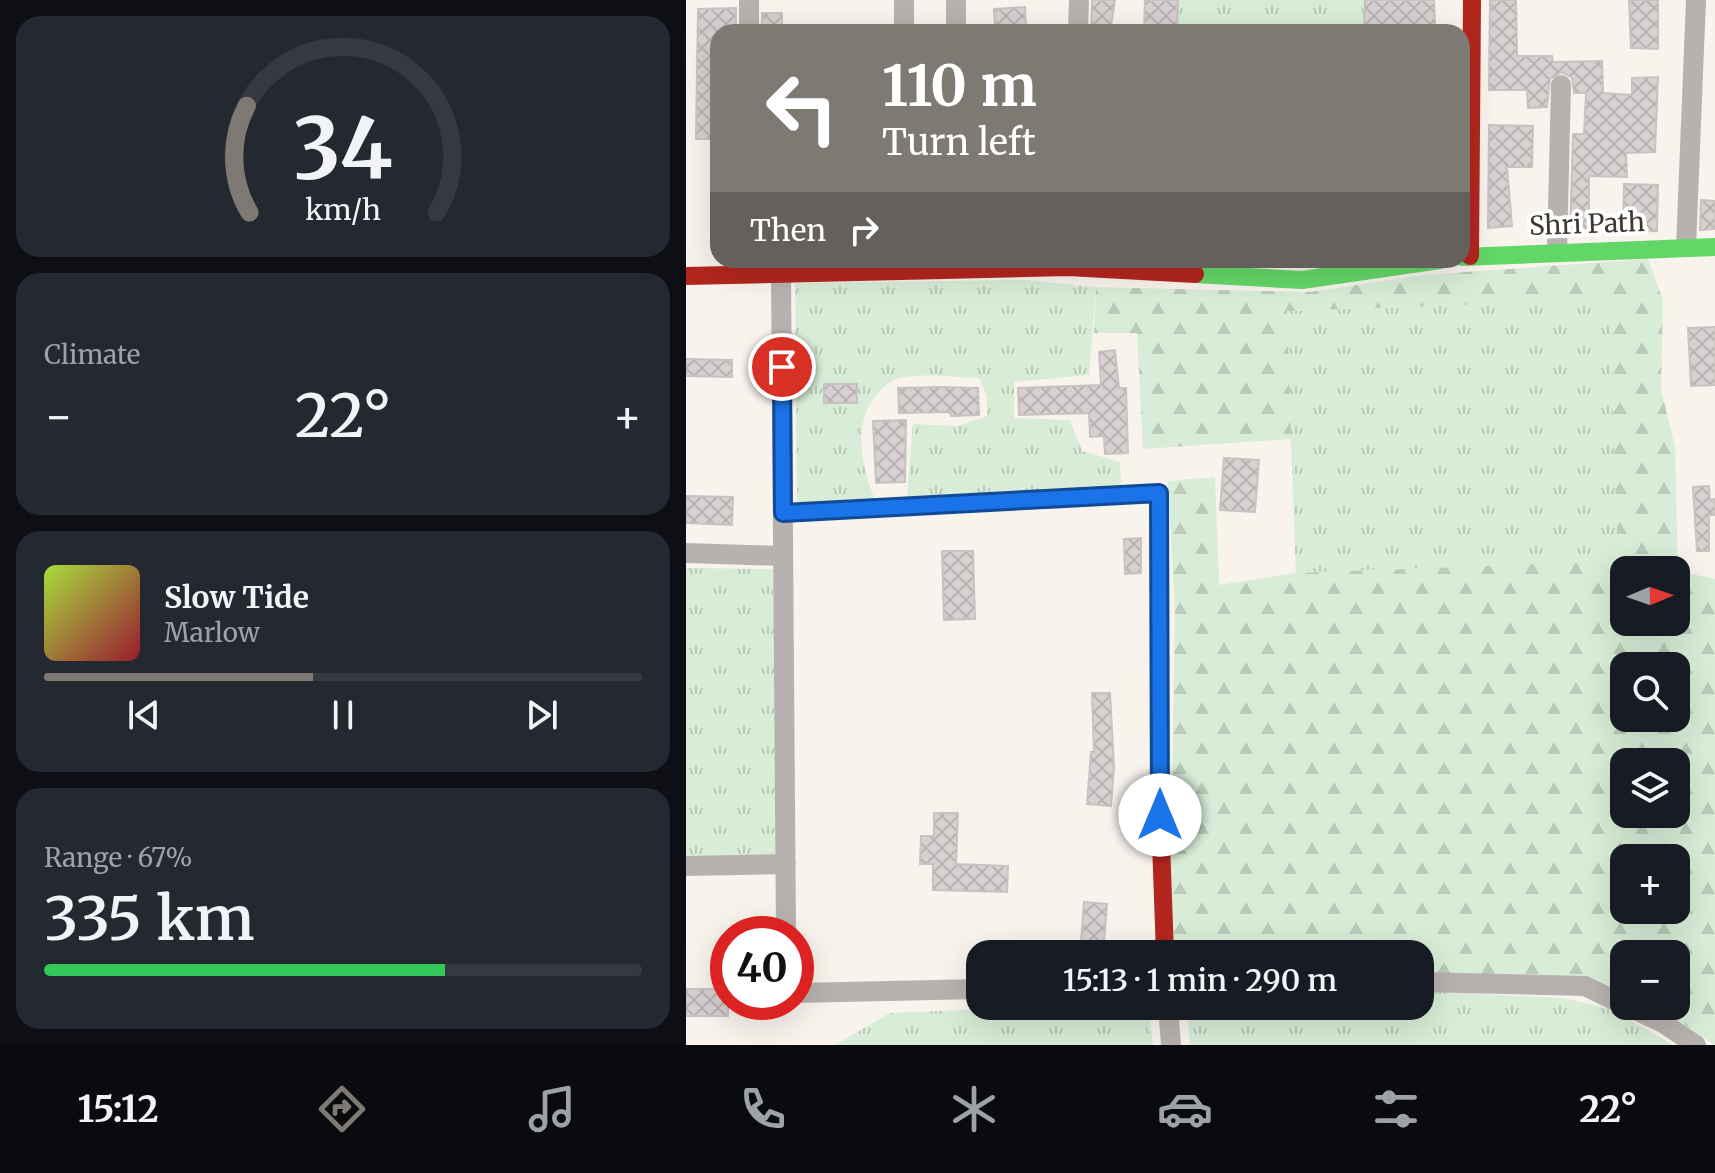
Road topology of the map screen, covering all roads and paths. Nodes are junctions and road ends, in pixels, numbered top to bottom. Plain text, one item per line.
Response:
1 (749, 0) edge
2 (904, 0) edge
3 (956, 0) edge
4 (1079, 0) edge
5 (1472, 0) edge
6 (1696, 0) edge
7 (749, 24) edge
8 (904, 24) edge
9 (956, 24) edge
10 (1078, 24) edge
11 (1470, 85) edge
12 (1561, 85) dead end
13 (1686, 247) junction
14 (1715, 247) edge
15 (1557, 251) junction
16 (1470, 256) edge
17 (741, 268) edge
18 (754, 268) edge
19 (858, 268) edge
20 (1126, 268) edge
21 (1385, 268) edge
22 (781, 273) junction
23 (686, 276) edge
24 (783, 513) junction
25 (686, 553) edge
26 (783, 556) junction
27 (786, 864) junction
28 (686, 866) edge
29 (786, 916) edge
30 (1164, 940) edge
31 (1434, 982) edge
32 (966, 989) edge
33 (814, 993) edge
34 (1610, 998) edge
35 (1169, 1020) edge
36 (1657, 1020) edge
37 (1171, 1045) edge
38 (1696, 1045) edge

1 - 7 street
2 - 8 street
3 - 9 street
4 - 10 street
5 - 11 street
6 - 13 street
12 - 15 street
13 - 14 street, Shri Path
13 - 15 street, Shri Path
15 - 16 street, Shri Path
17 - 23 street
18 - 22 street
19 - 22 street
20 - 21 street
22 - 24 street
24 - 26 street
24 - 30 street
25 - 26 street
26 - 27 street
27 - 28 street
27 - 29 street
31 - 34 street
32 - 33 street
35 - 37 street
36 - 38 street

